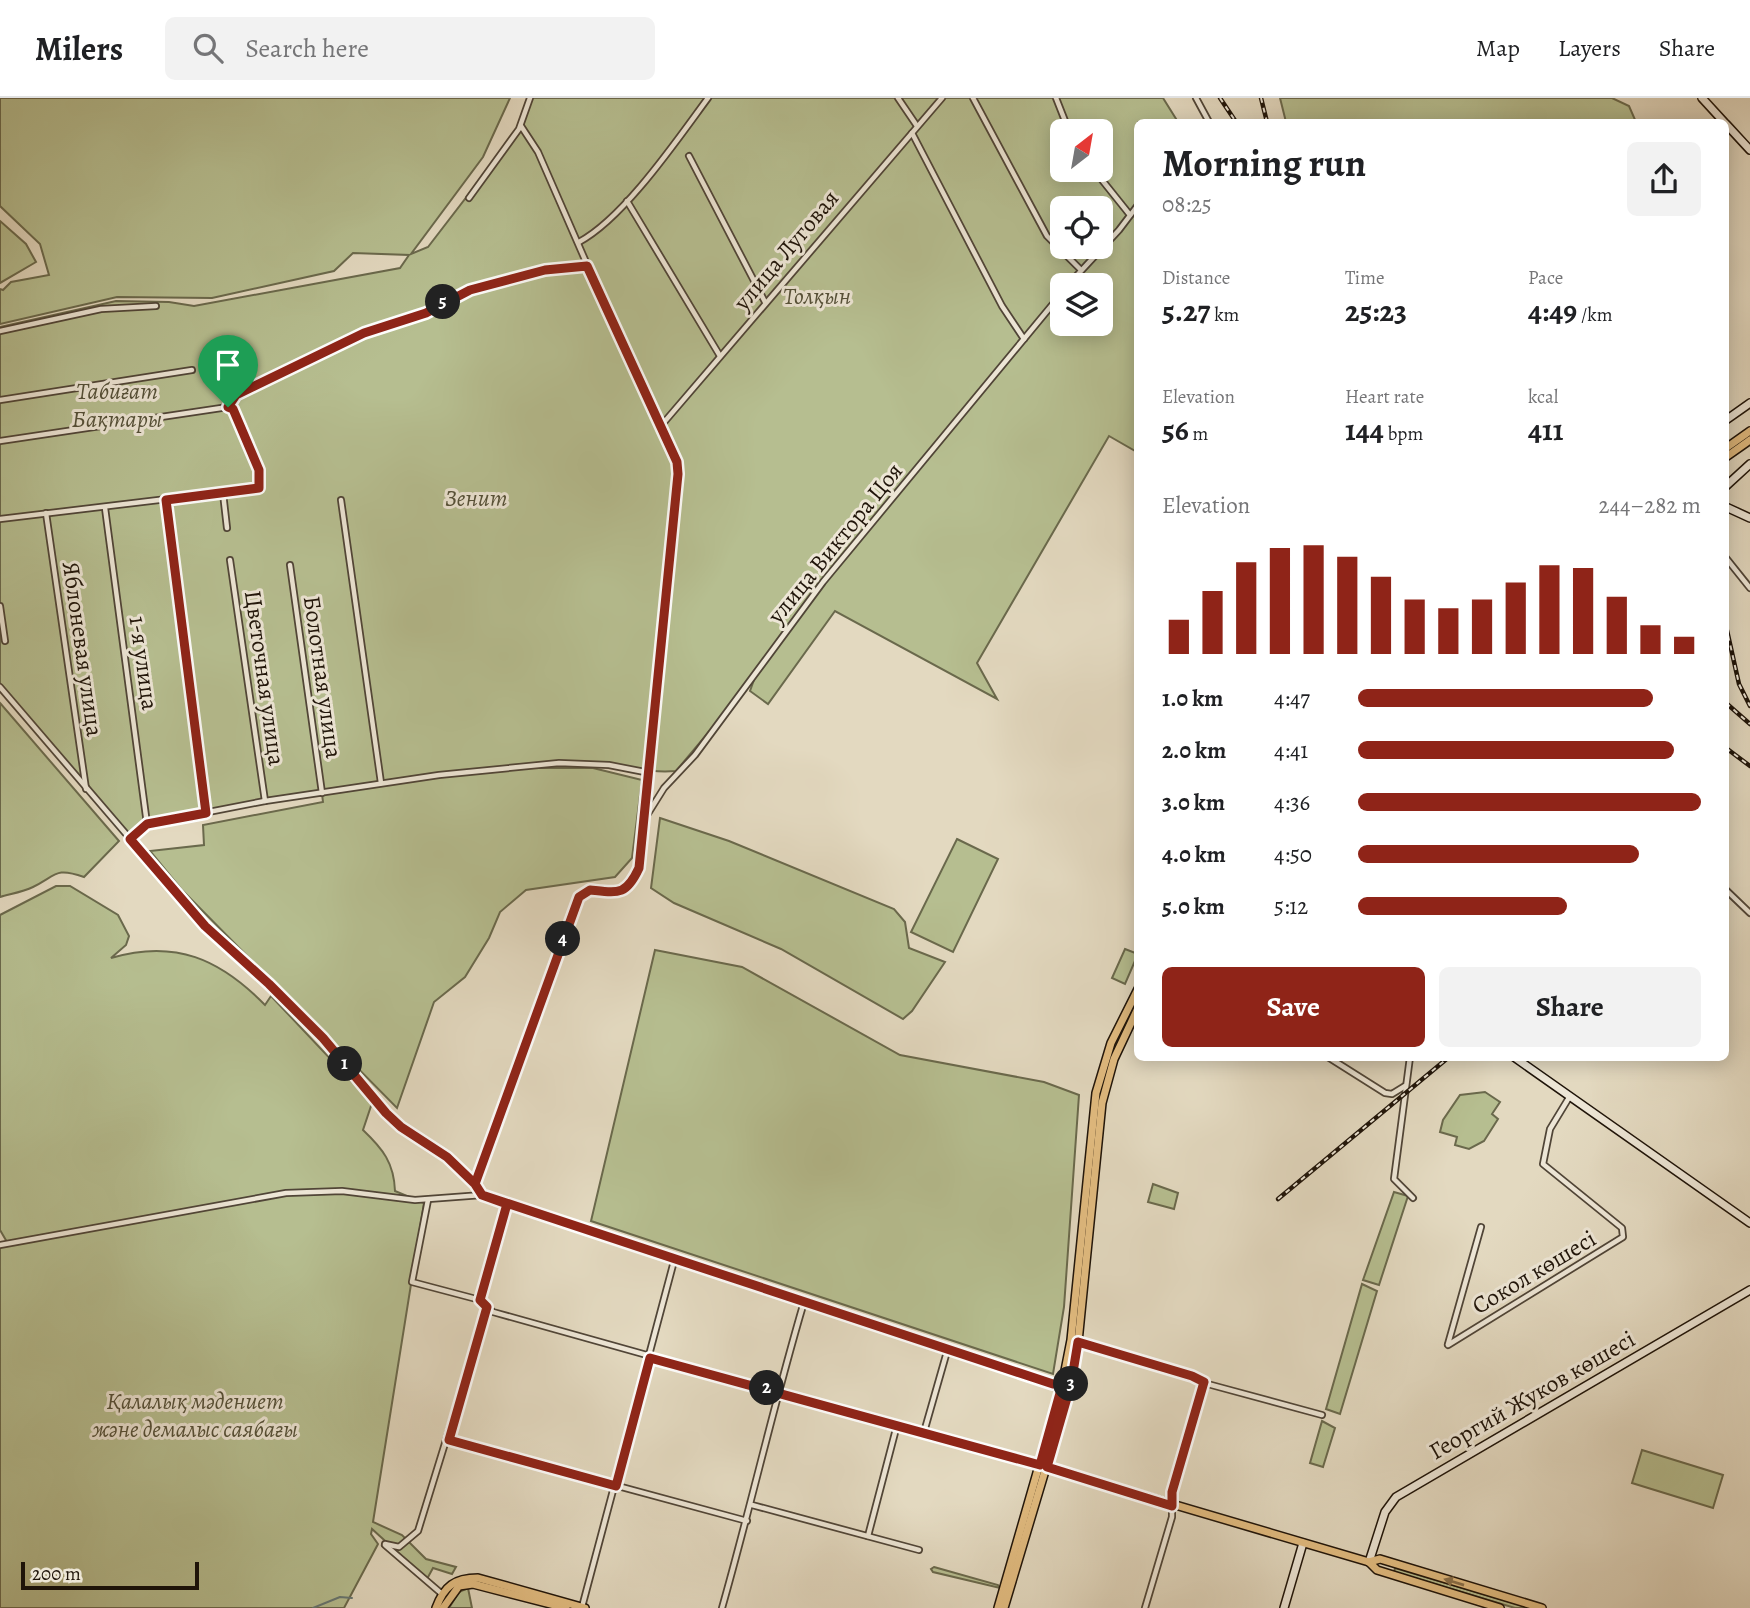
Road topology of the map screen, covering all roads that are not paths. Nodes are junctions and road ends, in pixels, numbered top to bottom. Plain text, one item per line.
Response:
1 (530, 98) edge
2 (708, 98) edge
3 (898, 98) edge
4 (942, 98) edge
5 (973, 98) edge
6 (1056, 98) edge
7 (1196, 98) edge
8 (1702, 98) edge
9 (1064, 119) edge
10 (1207, 119) edge
11 (1721, 119) edge
12 (520, 126) junction
13 (917, 126) junction
14 (1729, 127) edge
15 (912, 133) junction
16 (1750, 150) edge
17 (689, 156) dead end
18 (1104, 182) edge
19 (469, 198) dead end
20 (626, 201) junction
21 (1134, 210) edge
22 (1130, 215) junction
23 (579, 242) junction
24 (587, 266) junction
25 (1081, 270) junction
26 (1078, 273) edge
27 (765, 302) junction
28 (156, 306) dead end
29 (1050, 308) edge
30 (0, 331) edge
31 (1024, 340) junction
32 (720, 356) junction
33 (192, 370) dead end
34 (0, 400) edge
35 (1750, 403) edge
36 (228, 407) junction
37 (1729, 418) edge
38 (660, 426) junction
39 (1750, 431) edge
40 (1750, 440) edge
41 (0, 442) edge
42 (1729, 446) edge
43 (1729, 455) edge
44 (1750, 464) edge
45 (1729, 483) edge
46 (223, 493) junction
47 (166, 500) junction
48 (341, 500) dead end
49 (105, 508) junction
50 (1729, 508) edge
51 (46, 513) junction
52 (1750, 518) edge
53 (0, 519) edge
54 (227, 528) dead end
55 (230, 560) dead end
56 (1729, 562) edge
57 (290, 565) dead end
58 (1750, 588) edge
59 (0, 606) edge
60 (5, 641) dead end
61 (0, 687) edge
62 (650, 773) junction
63 (381, 783) junction
64 (86, 790) junction
65 (322, 793) junction
66 (265, 801) junction
67 (206, 813) junction
68 (644, 821) junction
69 (147, 824) junction
70 (130, 839) junction
71 (1729, 893) edge
72 (1750, 913) edge
73 (1134, 997) edge
74 (1134, 1016) edge
75 (1334, 1061) edge
76 (1409, 1061) edge
77 (1520, 1061) edge
78 (1406, 1086) junction
79 (1570, 1096) junction
80 (475, 1184) junction
81 (482, 1195) junction
82 (1413, 1198) dead end
83 (428, 1200) junction
84 (507, 1204) junction
85 (1750, 1223) edge
86 (1481, 1227) dead end
87 (0, 1245) edge
88 (674, 1261) junction
89 (1079, 1280) junction
90 (1750, 1290) edge
91 (480, 1300) junction
92 (804, 1302) junction
93 (487, 1307) junction
94 (1078, 1342) junction
95 (948, 1348) junction
96 (650, 1358) junction
97 (1204, 1382) junction
98 (1067, 1385) junction
99 (778, 1391) junction
100 (1322, 1415) dead end
101 (897, 1425) junction
102 (923, 1432) junction
103 (449, 1440) junction
104 (1043, 1466) junction
105 (616, 1486) junction
106 (752, 1505) junction
107 (1172, 1506) junction
108 (747, 1521) junction
109 (867, 1536) junction
110 (1303, 1543) junction
111 (919, 1550) dead end
112 (1369, 1562) junction
113 (442, 1594) junction
114 (436, 1608) edge
115 (443, 1608) edge
116 (566, 1608) edge
117 (583, 1608) edge
118 (722, 1608) edge
119 (998, 1608) edge
120 (1004, 1608) edge
121 (1145, 1608) edge
122 (1284, 1608) edge
123 (1500, 1608) edge
124 (1542, 1608) edge

1 - 12 street
2 - 20 street
3 - 13 street
4 - 13 street, улица Луговая
5 - 25 street
6 - 9 street
7 - 10 street
8 - 11 street
12 - 19 street
12 - 23 street
13 - 15 street, улица Луговая
14 - 16 street
15 - 27 street, улица Луговая
15 - 31 street
17 - 27 street
18 - 22 street
20 - 23 street
20 - 32 street
21 - 22 street
22 - 25 street
23 - 24 street
24 - 36 street
24 - 38 street
25 - 26 street
27 - 32 street, улица Луговая
28 - 30 street
29 - 31 street, улица Виктора Цоя
31 - 68 street, улица Виктора Цоя
32 - 38 street, улица Луговая
33 - 34 street
35 - 37 street
36 - 41 street
36 - 46 street
38 - 62 street
39 - 42 main road
40 - 43 main road
44 - 45 street
46 - 47 street
46 - 54 street
47 - 49 street
47 - 67 street
48 - 63 street
49 - 51 street
49 - 69 street, 1-я улица
50 - 52 street
51 - 53 street
51 - 64 street, Яблоневая улица
55 - 66 street, Цветочная улица
56 - 58 street
57 - 65 street, Болотная улица
59 - 60 street
61 - 64 street
62 - 63 street
62 - 68 street
63 - 65 street
64 - 70 street
65 - 66 street
66 - 67 street
67 - 69 street
68 - 80 street
69 - 70 street
70 - 80 street
71 - 72 street
73 - 89 main road
74 - 89 main road
75 - 78 street
76 - 78 street
77 - 79 street
78 - 82 street
79 - 85 street
79 - 86 street, Сокол көшесі
80 - 81 street
81 - 83 street
81 - 84 street
83 - 87 street
83 - 91 street
84 - 88 street
84 - 91 street
88 - 92 street
88 - 96 street
89 - 94 main road
89 - 98 main road
90 - 112 street, Георгий Жуков көшесі
91 - 93 street
92 - 95 street
92 - 99 street
93 - 96 street
93 - 103 street
94 - 97 street
94 - 98 main road
95 - 98 street
95 - 102 street
96 - 99 street
96 - 105 street
97 - 100 street
97 - 107 street
98 - 104 main road
99 - 101 street
99 - 106 street
101 - 102 street
101 - 109 street
102 - 104 street
103 - 105 street
103 - 113 street
104 - 107 main road
104 - 119 main road
104 - 120 main road
105 - 108 street
105 - 117 street
106 - 108 street
106 - 109 street
107 - 110 main road
107 - 121 street
108 - 118 street
109 - 111 street
110 - 112 main road
110 - 122 street
112 - 123 main road
124 -> 112 main road
113 - 114 main road
113 - 117 main road
115 - 116 main road

